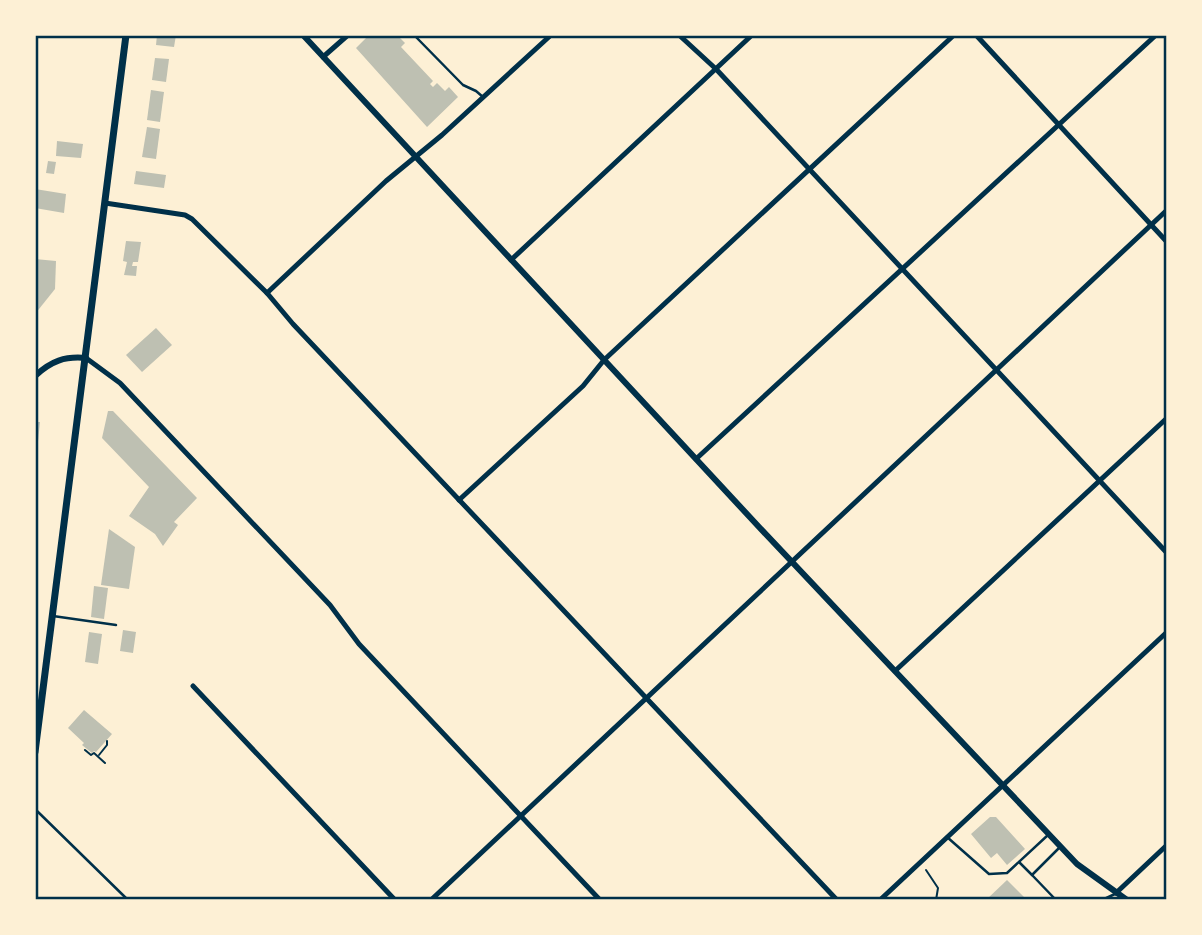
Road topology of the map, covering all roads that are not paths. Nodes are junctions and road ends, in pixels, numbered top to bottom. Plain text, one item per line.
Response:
1 (126, 35) edge
2 (303, 35) edge
3 (348, 35) edge
4 (414, 35) edge
5 (551, 35) edge
6 (679, 35) edge
7 (752, 35) edge
8 (954, 35) edge
9 (975, 35) edge
10 (1156, 35) edge
11 (323, 57) junction
12 (716, 69) junction
13 (483, 97) junction
14 (1059, 125) junction
15 (416, 156) junction
16 (809, 169) junction
17 (105, 203) junction
18 (1167, 210) edge
19 (1151, 225) junction
20 (1167, 242) edge
21 (511, 260) junction
22 (904, 270) junction
23 (267, 293) junction
24 (86, 358) junction
25 (604, 360) junction
26 (996, 370) junction
27 (35, 376) edge
28 (1167, 418) edge
29 (696, 459) junction
30 (1099, 481) junction
31 (459, 500) junction
32 (1167, 554) edge
33 (791, 560) junction
34 (53, 616) junction
35 (116, 625) dead end
36 (1167, 632) edge
37 (895, 671) junction
38 (193, 686) dead end
39 (646, 697) junction
40 (35, 752) edge
41 (1002, 785) junction
42 (35, 809) edge
43 (521, 816) junction
44 (1049, 834) junction
45 (947, 837) junction
46 (1167, 845) edge
47 (1061, 846) junction
48 (1019, 862) junction
49 (1032, 875) junction
50 (1115, 897) edge
51 (128, 900) edge
52 (395, 900) edge
53 (431, 900) edge
54 (600, 900) edge
55 (837, 900) edge
56 (880, 900) edge
57 (1056, 900) edge
58 (1102, 900) edge
59 (1127, 900) edge

1 - 17 main road
2 - 11 street
3 - 11 street
4 - 13 lane
5 - 13 street
6 - 12 street
7 - 12 street
8 - 16 street
9 - 14 street
10 - 14 street
11 - 15 street
12 - 16 street
12 - 21 street
13 - 15 street
14 - 19 street
14 - 22 street
15 - 21 street
15 - 23 street
16 - 22 street
16 - 25 street
17 - 23 street
17 - 24 main road
18 - 19 street
19 - 20 street
19 - 26 street
21 - 25 street
22 - 26 street
22 - 29 street
23 - 31 street
24 - 27 street
24 - 34 main road
24 - 43 street
25 - 29 street
25 - 31 street
26 - 30 street
26 - 33 street
28 - 30 street
29 - 33 street
30 - 32 street
30 - 37 street
31 - 39 street
33 - 37 street
33 - 39 street
34 - 35 lane
34 - 40 main road
36 - 41 street
37 - 41 street
38 - 52 street
39 - 43 street
39 - 55 street
41 - 44 street
41 - 45 street
42 - 51 lane
43 - 53 street
43 - 54 street
44 - 47 street
44 - 48 lane
45 - 48 lane
45 - 56 street
46 - 50 street
47 - 49 lane
47 - 50 street
48 - 49 lane
49 - 57 lane
50 - 58 lane
50 - 59 street

